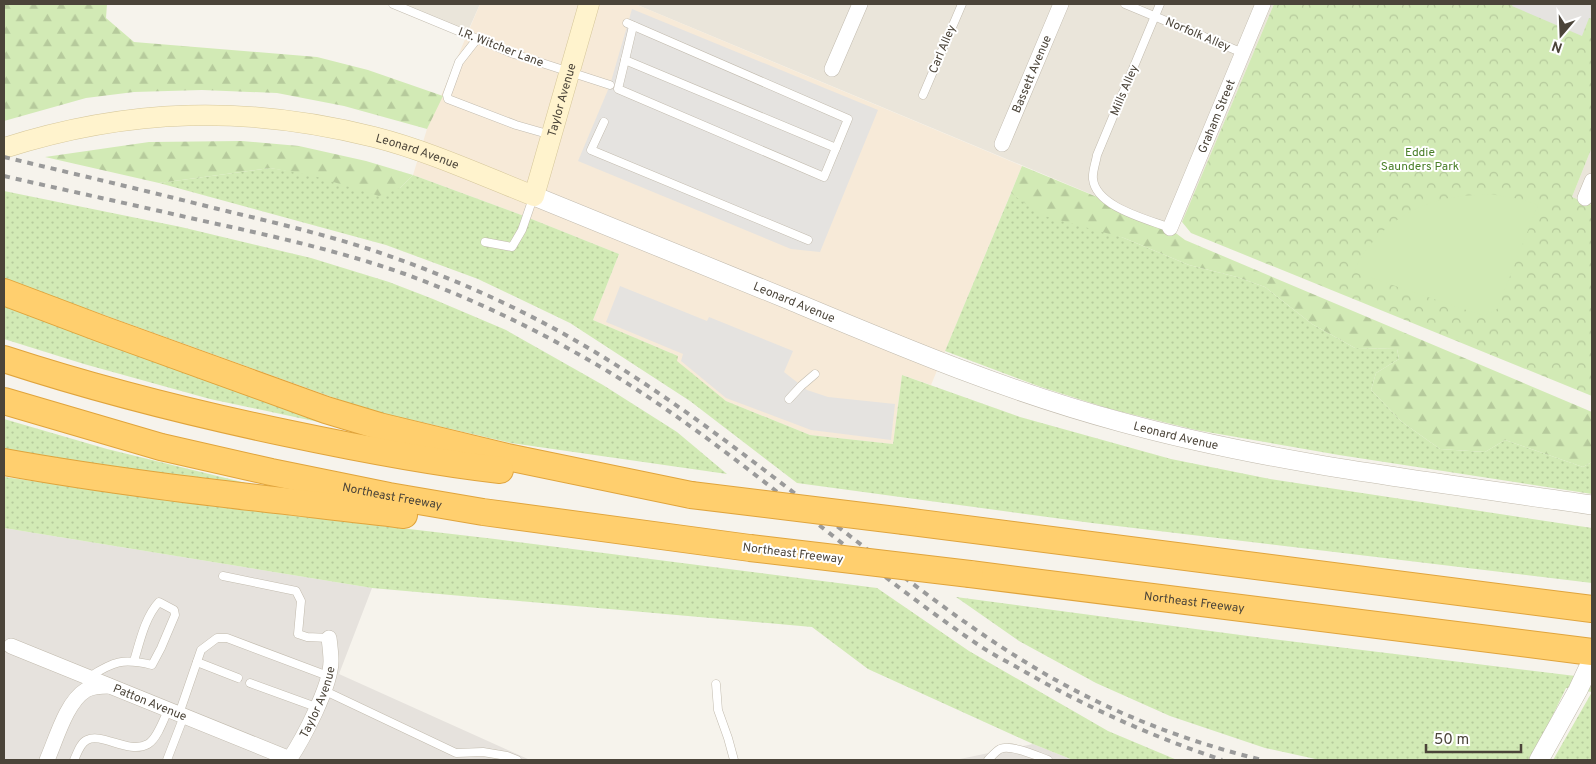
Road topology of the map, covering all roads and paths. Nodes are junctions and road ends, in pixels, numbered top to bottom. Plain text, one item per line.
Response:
1 (393, 4) edge
2 (590, 4) edge
3 (860, 4) edge
4 (962, 4) edge
5 (1061, 4) edge
6 (1125, 4) edge
7 (1160, 4) edge
8 (1263, 4) edge
9 (1155, 16) junction
10 (477, 39) junction
11 (1243, 53) junction
12 (625, 60) junction
13 (832, 69) dead end
14 (570, 73) junction
15 (610, 86) dead end
16 (923, 95) dead end
17 (604, 122) dead end
18 (551, 135) junction
19 (1002, 144) dead end
20 (11, 145) edge
21 (836, 148) junction
22 (1592, 181) edge
23 (534, 196) junction
24 (1588, 199) edge
25 (1170, 228) joint
26 (808, 240) dead end
27 (485, 242) dead end
28 (4, 292) edge
29 (4, 359) edge
30 (815, 374) dead end
31 (789, 399) dead end
32 (4, 400) edge
33 (4, 462) edge
34 (691, 494) junction
35 (1592, 505) edge
36 (483, 512) junction
37 (224, 576) dead end
38 (1592, 609) edge
39 (329, 638) joint
40 (11, 646) dead end
41 (1592, 652) edge
42 (1592, 660) edge
43 (134, 661) junction
44 (197, 662) junction
45 (328, 676) junction
46 (89, 678) junction
47 (238, 678) dead end
48 (250, 682) dead end
49 (716, 684) dead end
50 (111, 686) junction
51 (323, 690) junction
52 (316, 707) junction
53 (177, 713) junction
54 (455, 757) edge
55 (48, 760) edge
56 (74, 760) edge
57 (167, 760) edge
58 (289, 760) edge
59 (516, 760) edge
60 (734, 760) edge
61 (988, 760) edge
62 (1048, 760) edge
63 (1539, 760) edge

1 - 10 lane, I.R. Witcher Lane
2 - 14 main road, Taylor Avenue
3 - 13 street
4 - 16 lane, Carl Alley
5 - 19 street, Bassett Avenue
6 - 9 lane, Norfolk Alley
7 - 9 lane, Mills Alley
8 - 11 street, Graham Street
9 - 11 lane, Norfolk Alley
9 - 25 lane, Mills Alley
10 - 14 lane, I.R. Witcher Lane
10 - 18 lane
11 - 25 street, Graham Street
12 - 21 lane
12 - 21 lane
12 - 21 lane
14 - 15 lane, I.R. Witcher Lane
14 - 18 main road, Taylor Avenue
17 - 26 lane
18 - 23 main road, Taylor Avenue
20 - 23 main road, Leonard Avenue
22 - 24 street
23 - 27 lane
23 - 35 street, Leonard Avenue
28 - 34 highway
29 - 34 highway
30 - 31 lane
32 - 36 highway, Northeast Freeway
33 - 36 highway
34 - 38 highway, bridge
36 - 41 highway, Northeast Freeway, bridge
37 - 39 lane
39 - 45 street, Taylor Avenue
40 - 46 street, Patton Avenue
42 - 63 street
43 - 43 lane
43 - 46 lane
44 - 45 lane
44 - 47 lane
44 - 53 lane
45 - 51 street, Taylor Avenue
46 - 50 street, Patton Avenue
48 - 52 lane
49 - 60 lane
50 - 53 street, Patton Avenue
50 - 55 street
51 - 52 street, Taylor Avenue
51 - 54 lane
52 - 58 street, Taylor Avenue
53 - 56 lane
53 - 57 lane
53 - 58 street, Patton Avenue
54 - 59 lane
61 - 62 lane

